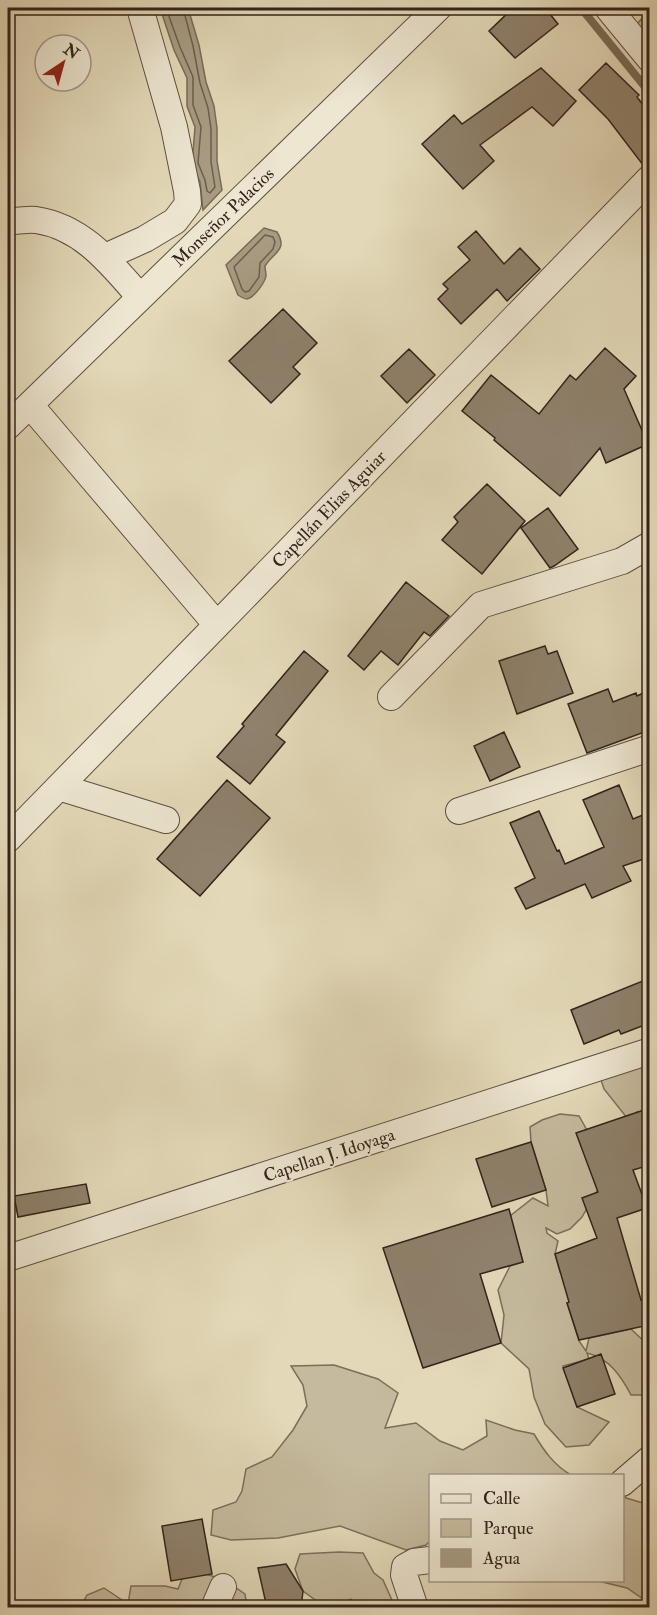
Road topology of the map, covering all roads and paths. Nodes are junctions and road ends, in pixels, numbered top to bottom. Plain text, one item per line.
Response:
1 (140, 8) edge
2 (438, 8) edge
3 (608, 8) edge
4 (650, 59) edge
5 (650, 178) edge
6 (8, 222) edge
7 (105, 257) junction
8 (140, 297) junction
9 (30, 405) junction
10 (8, 426) edge
11 (650, 545) edge
12 (217, 625) junction
13 (391, 697) dead end
14 (650, 748) edge
15 (59, 787) junction
16 (459, 811) dead end
17 (166, 820) dead end
18 (8, 839) edge
19 (650, 1051) edge
20 (8, 1258) edge
21 (650, 1459) edge
22 (624, 1481) edge
23 (429, 1560) edge
24 (415, 1608) edge

1 - 7 street
2 - 8 street, Monseñor Palacios
3 - 4 street
5 - 12 street, Capellán Elias Aguiar
6 - 7 street
7 - 8 street
8 - 9 street, Monseñor Palacios
9 - 10 street, Monseñor Palacios
9 - 12 street
11 - 13 street
12 - 15 street, Capellán Elias Aguiar
14 - 16 street
15 - 17 street
15 - 18 street, Capellán Elias Aguiar
19 - 20 street, Capellan J. Idoyaga
21 - 22 street
23 - 24 street

